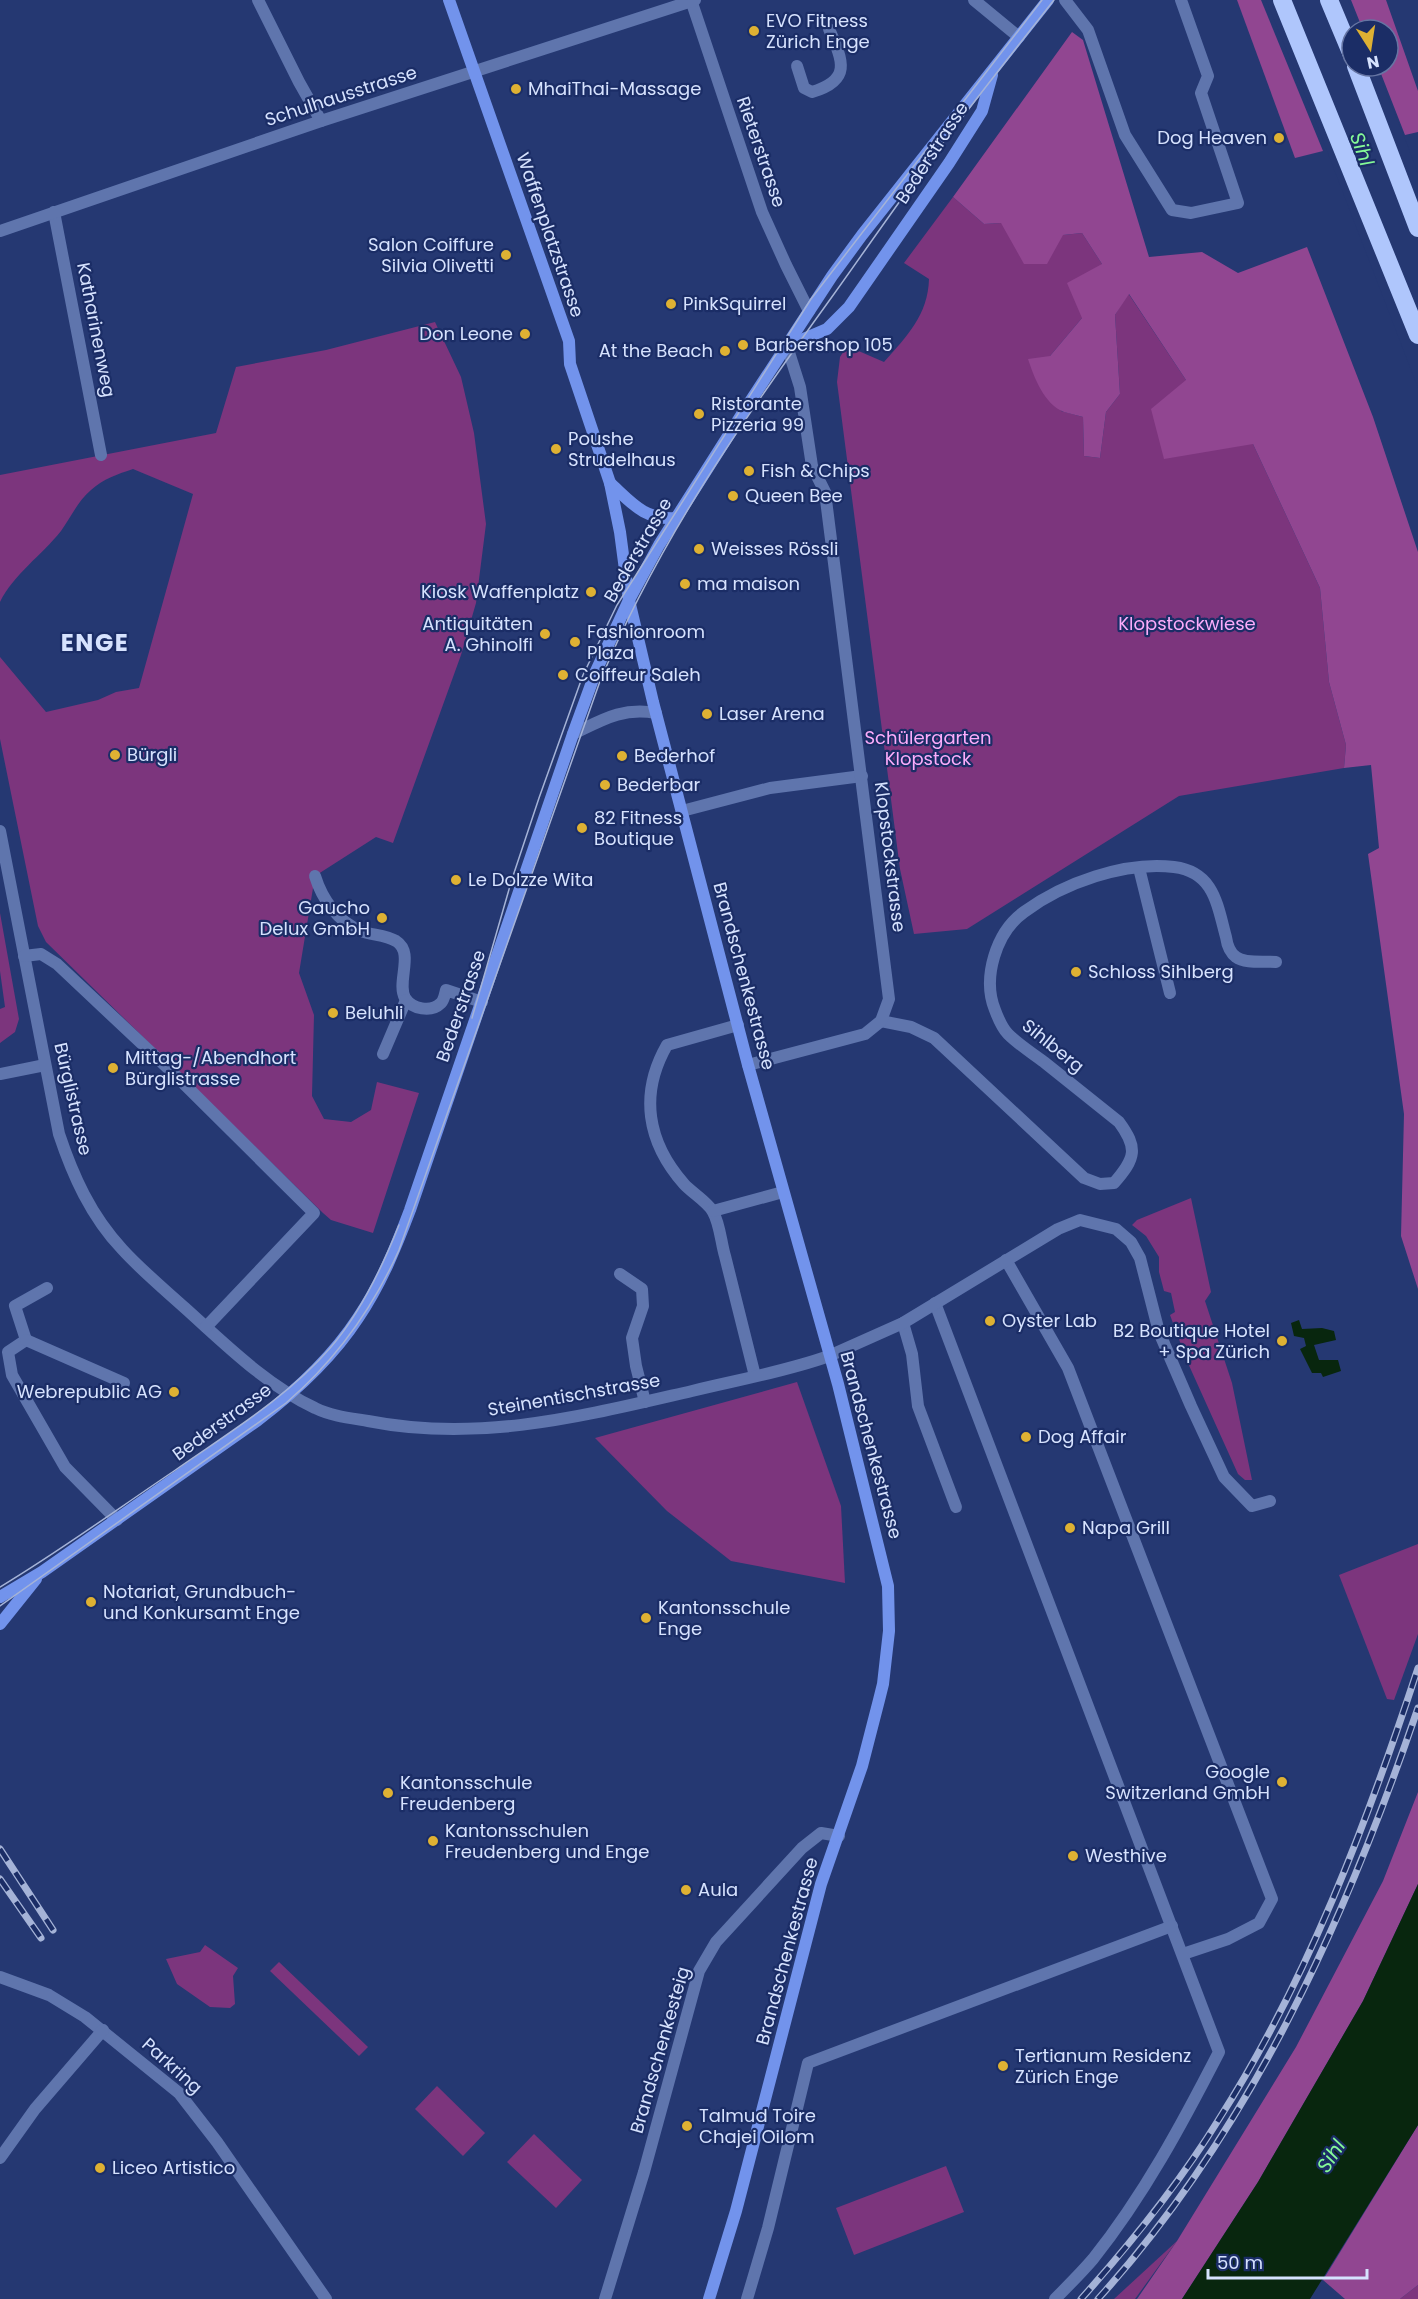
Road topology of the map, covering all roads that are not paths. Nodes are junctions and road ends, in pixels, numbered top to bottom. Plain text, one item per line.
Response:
1 (258, 0) edge
2 (449, 0) edge
3 (692, 0) edge
4 (974, 0) edge
5 (1048, 0) edge
6 (1065, 0) edge
7 (1181, 0) edge
8 (1282, 0) edge
9 (1329, 0) edge
10 (1340, 27) edge
11 (830, 29) dead end
12 (1019, 38) junction
13 (797, 66) dead end
14 (994, 70) junction
15 (474, 71) junction
16 (1361, 78) edge
17 (321, 121) junction
18 (54, 212) junction
19 (1418, 228) edge
20 (0, 231) edge
21 (810, 311) junction
22 (1418, 335) edge
23 (787, 346) junction
24 (102, 455) dead end
25 (610, 483) junction
26 (676, 518) junction
27 (629, 600) junction
28 (656, 713) junction
29 (573, 734) junction
30 (862, 776) junction
31 (682, 811) junction
32 (0, 831) edge
33 (1139, 868) junction
34 (315, 876) dead end
35 (24, 956) junction
36 (1276, 962) dead end
37 (1170, 993) dead end
38 (406, 1000) junction
39 (482, 1002) junction
40 (881, 1021) junction
41 (738, 1025) junction
42 (384, 1054) dead end
43 (45, 1065) junction
44 (748, 1065) junction
45 (0, 1074) edge
46 (783, 1192) junction
47 (713, 1211) junction
48 (1006, 1260) junction
49 (620, 1274) dead end
50 (47, 1288) dead end
51 (935, 1303) junction
52 (903, 1323) junction
53 (206, 1327) junction
54 (26, 1340) junction
55 (829, 1356) junction
56 (755, 1376) junction
57 (124, 1383) dead end
58 (291, 1394) junction
59 (645, 1402) junction
60 (1270, 1501) dead end
61 (956, 1507) dead end
62 (117, 1520) junction
63 (42, 1572) junction
64 (0, 1597) edge
65 (0, 1624) edge
66 (839, 1836) junction
67 (1172, 1926) junction
68 (1183, 1954) junction
69 (0, 1977) edge
70 (103, 2030) junction
71 (0, 2158) edge
72 (326, 2299) edge
73 (605, 2299) edge
74 (709, 2299) edge
75 (747, 2299) edge
76 (1055, 2299) edge

1 - 17 street
2 - 15 street, Waffenplatzstrasse
3 - 15 street, Schulhausstrasse
3 - 21 street, Rieterstrasse
4 - 12 street
5 - 12 street, Bederstrasse
6 - 7 street
8 - 22 highway
9 - 10 highway
11 - 13 street
12 - 14 street, Bederstrasse
14 - 21 street, Bederstrasse
14 - 23 street, Bederstrasse
15 - 17 street, Schulhausstrasse
15 - 25 street, Waffenplatzstrasse
16 - 19 highway
17 - 18 street, Schulhausstrasse
18 - 20 street, Schulhausstrasse
18 - 24 street, Katharinenweg
21 - 23 street, Bederstrasse
23 - 26 street, Bederstrasse
23 - 30 street, Klopstockstrasse
25 - 26 street, Waffenplatzstrasse
25 - 27 street, Waffenplatzstrasse
26 - 27 street, Bederstrasse
27 - 28 street, Brandschenkestrasse
27 - 29 street, Bederstrasse
28 - 29 street
28 - 31 street, Brandschenkestrasse
29 - 39 street, Bederstrasse
30 - 31 street
30 - 40 street, Klopstockstrasse
31 - 41 street, Brandschenkestrasse
32 - 35 street, Bürglistrasse
33 - 36 street, Sihlberg
33 - 37 street
33 - 40 street, Sihlberg
34 - 38 street
35 - 43 street, Bürglistrasse
35 - 53 street
38 - 39 street
38 - 42 street
39 - 58 street, Bederstrasse
40 - 44 street
41 - 44 street, Brandschenkestrasse
41 - 47 street
43 - 45 street
43 - 53 street, Bürglistrasse
44 - 46 street, Brandschenkestrasse
46 - 47 street
46 - 55 street, Brandschenkestrasse
47 - 56 street
48 - 51 street, Steinentischstrasse
48 - 60 street, Steinentischstrasse
48 - 68 street
49 - 59 street
50 - 54 street
51 - 52 street, Steinentischstrasse
51 - 67 street
52 - 55 street, Steinentischstrasse
52 - 61 street
53 - 58 street, Bürglistrasse
54 - 57 street
54 - 62 street
55 - 56 street, Steinentischstrasse
55 - 66 street, Brandschenkestrasse
56 - 59 street, Steinentischstrasse
58 - 59 street, Steinentischstrasse
58 - 62 street, Bederstrasse
62 - 63 street, Bederstrasse
63 - 64 street, Bederstrasse
63 - 65 street, Bederstrasse
66 - 73 street, Brandschenkesteig
66 - 74 street, Brandschenkestrasse
67 - 68 street
67 - 75 street
68 - 76 street
69 - 70 street, Parkring
70 - 71 street
70 - 72 street, Parkring

